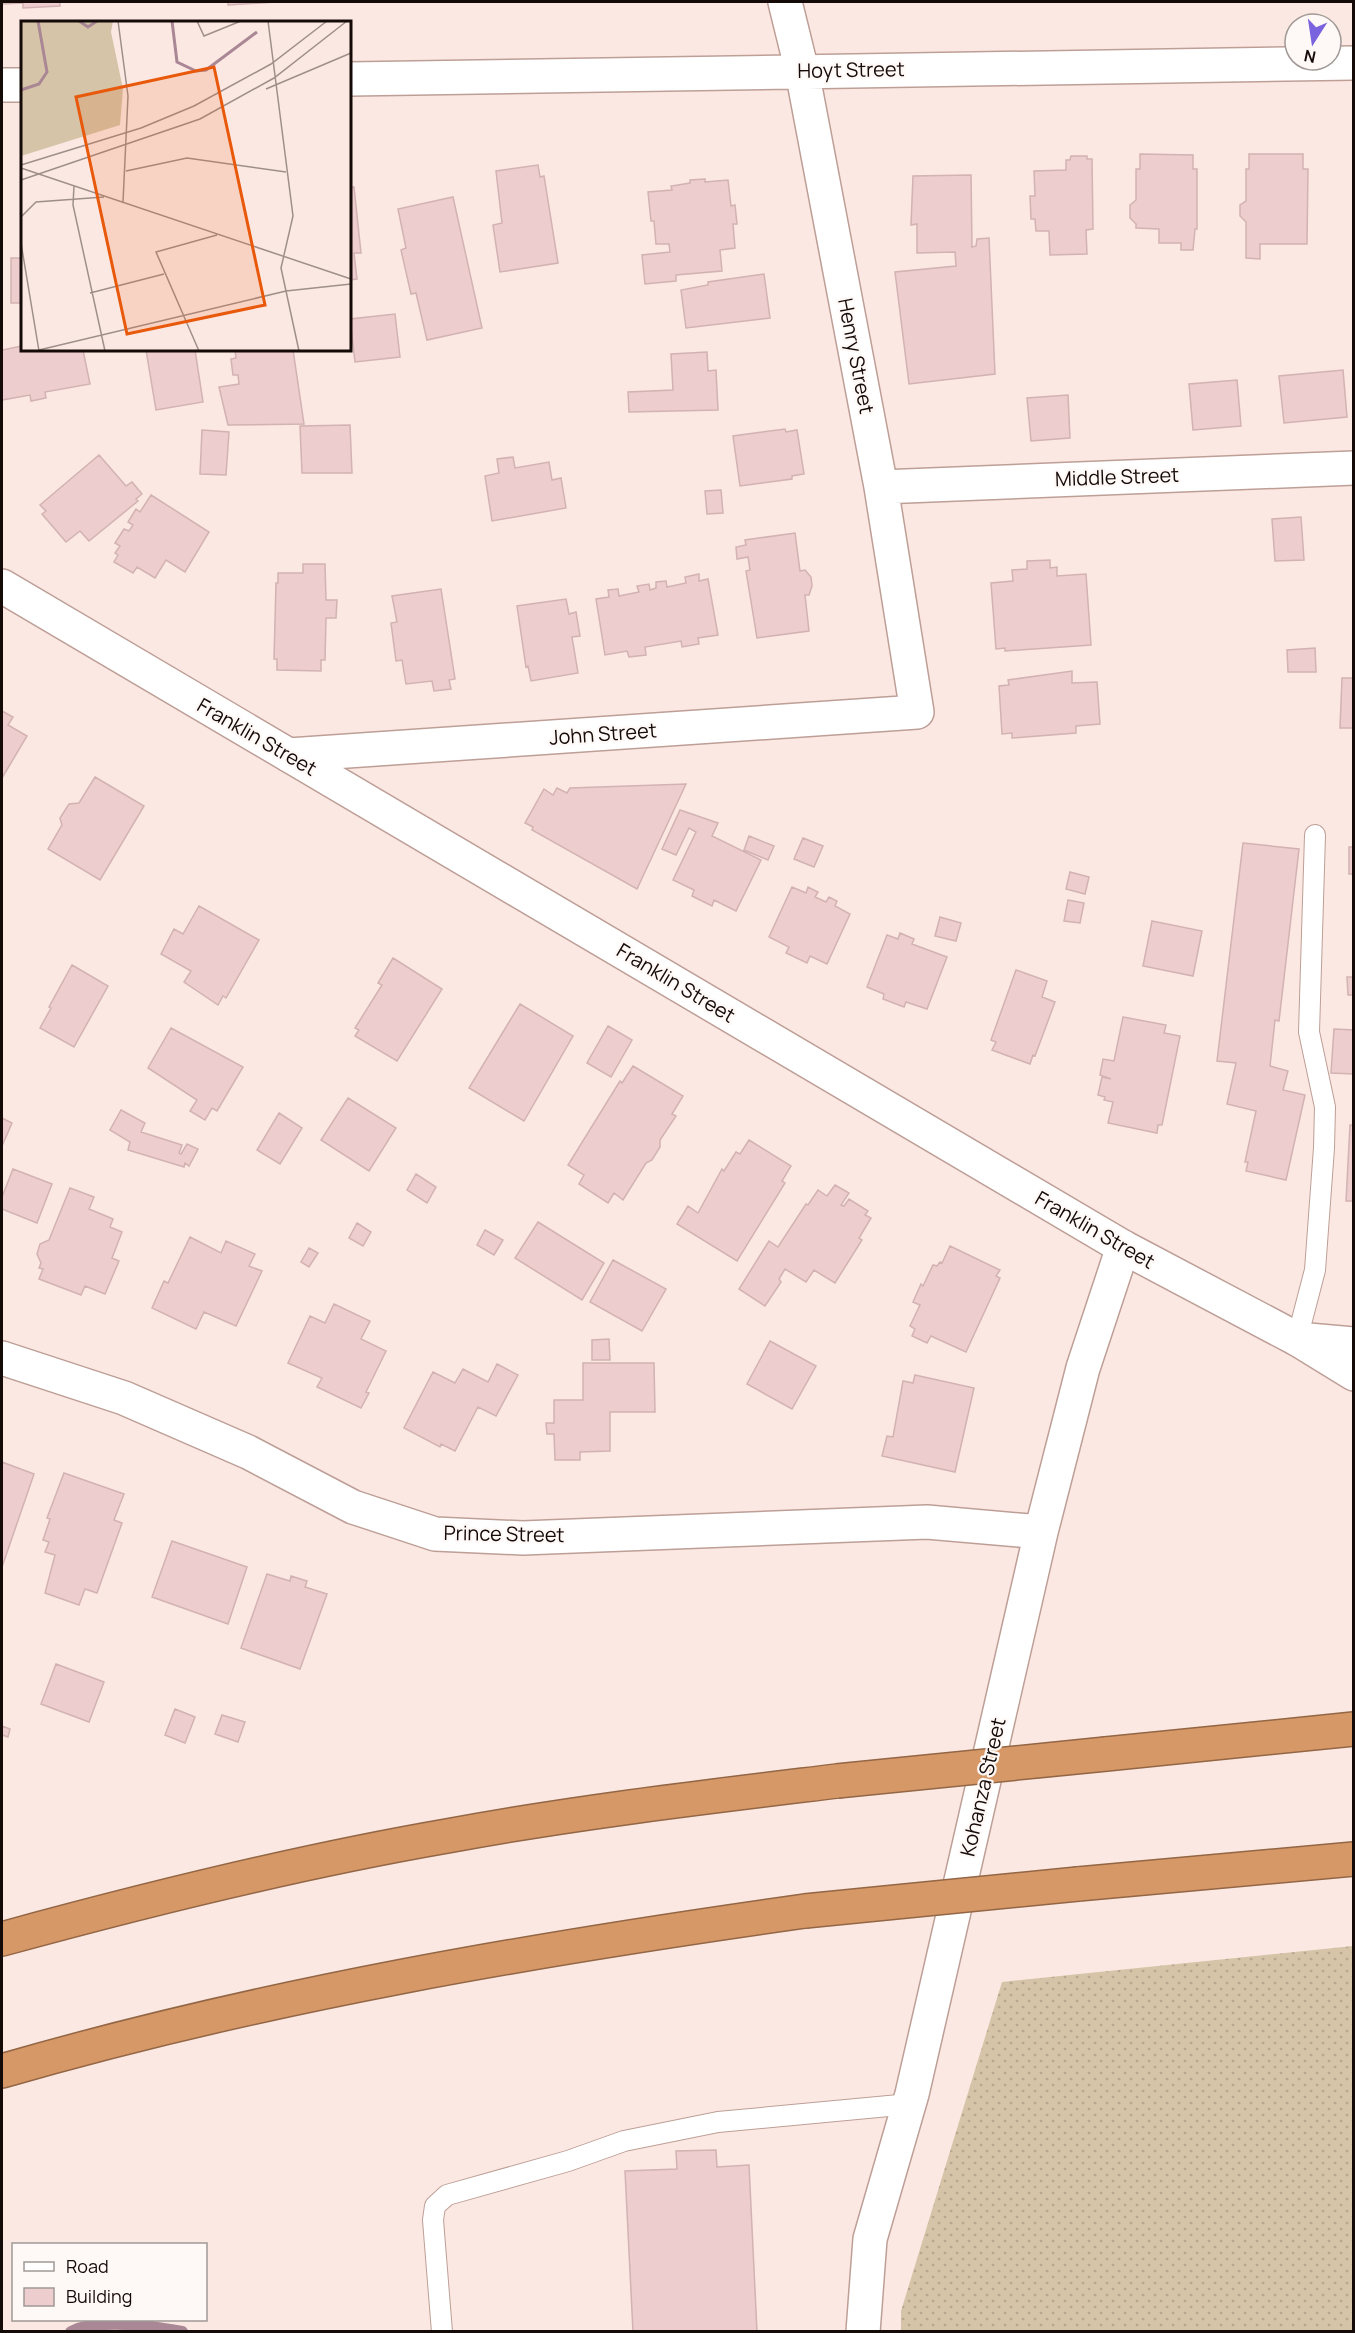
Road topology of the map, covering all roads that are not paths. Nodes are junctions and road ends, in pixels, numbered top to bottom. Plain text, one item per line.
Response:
1 (785, 2) edge
2 (1353, 63) edge
3 (802, 71) junction
4 (351, 79) edge
5 (21, 85) edge
6 (2, 86) edge
7 (1353, 468) edge
8 (881, 487) junction
9 (2, 586) edge
10 (917, 712) joint
11 (289, 755) junction
12 (1315, 835) dead end
13 (1123, 1247) junction
14 (1297, 1339) junction
15 (1353, 1344) edge
16 (2, 1358) edge
17 (1353, 1374) edge
18 (1041, 1532) junction
19 (1353, 1729) edge
20 (1353, 1859) edge
21 (9, 1936) edge
22 (2, 2071) edge
23 (909, 2104) junction
24 (442, 2331) edge
25 (863, 2331) edge

1 - 3 street, Henry Street
2 - 3 street, Hoyt Street
3 - 4 street, Hoyt Street
3 - 8 street, Henry Street
5 - 6 street
7 - 8 street, Middle Street
8 - 10 street, Henry Street
9 - 11 street, Franklin Street
10 - 11 street, John Street
11 - 13 street, Franklin Street
12 - 14 lane
13 - 14 street, Franklin Street
13 - 18 street, Kohanza Street
14 - 15 street
14 - 17 street, Franklin Street
16 - 18 street, Prince Street
18 - 23 street, Kohanza Street
19 - 21 highway, bridge
20 - 22 highway, bridge
23 - 24 lane
23 - 25 street, Kohanza Street

